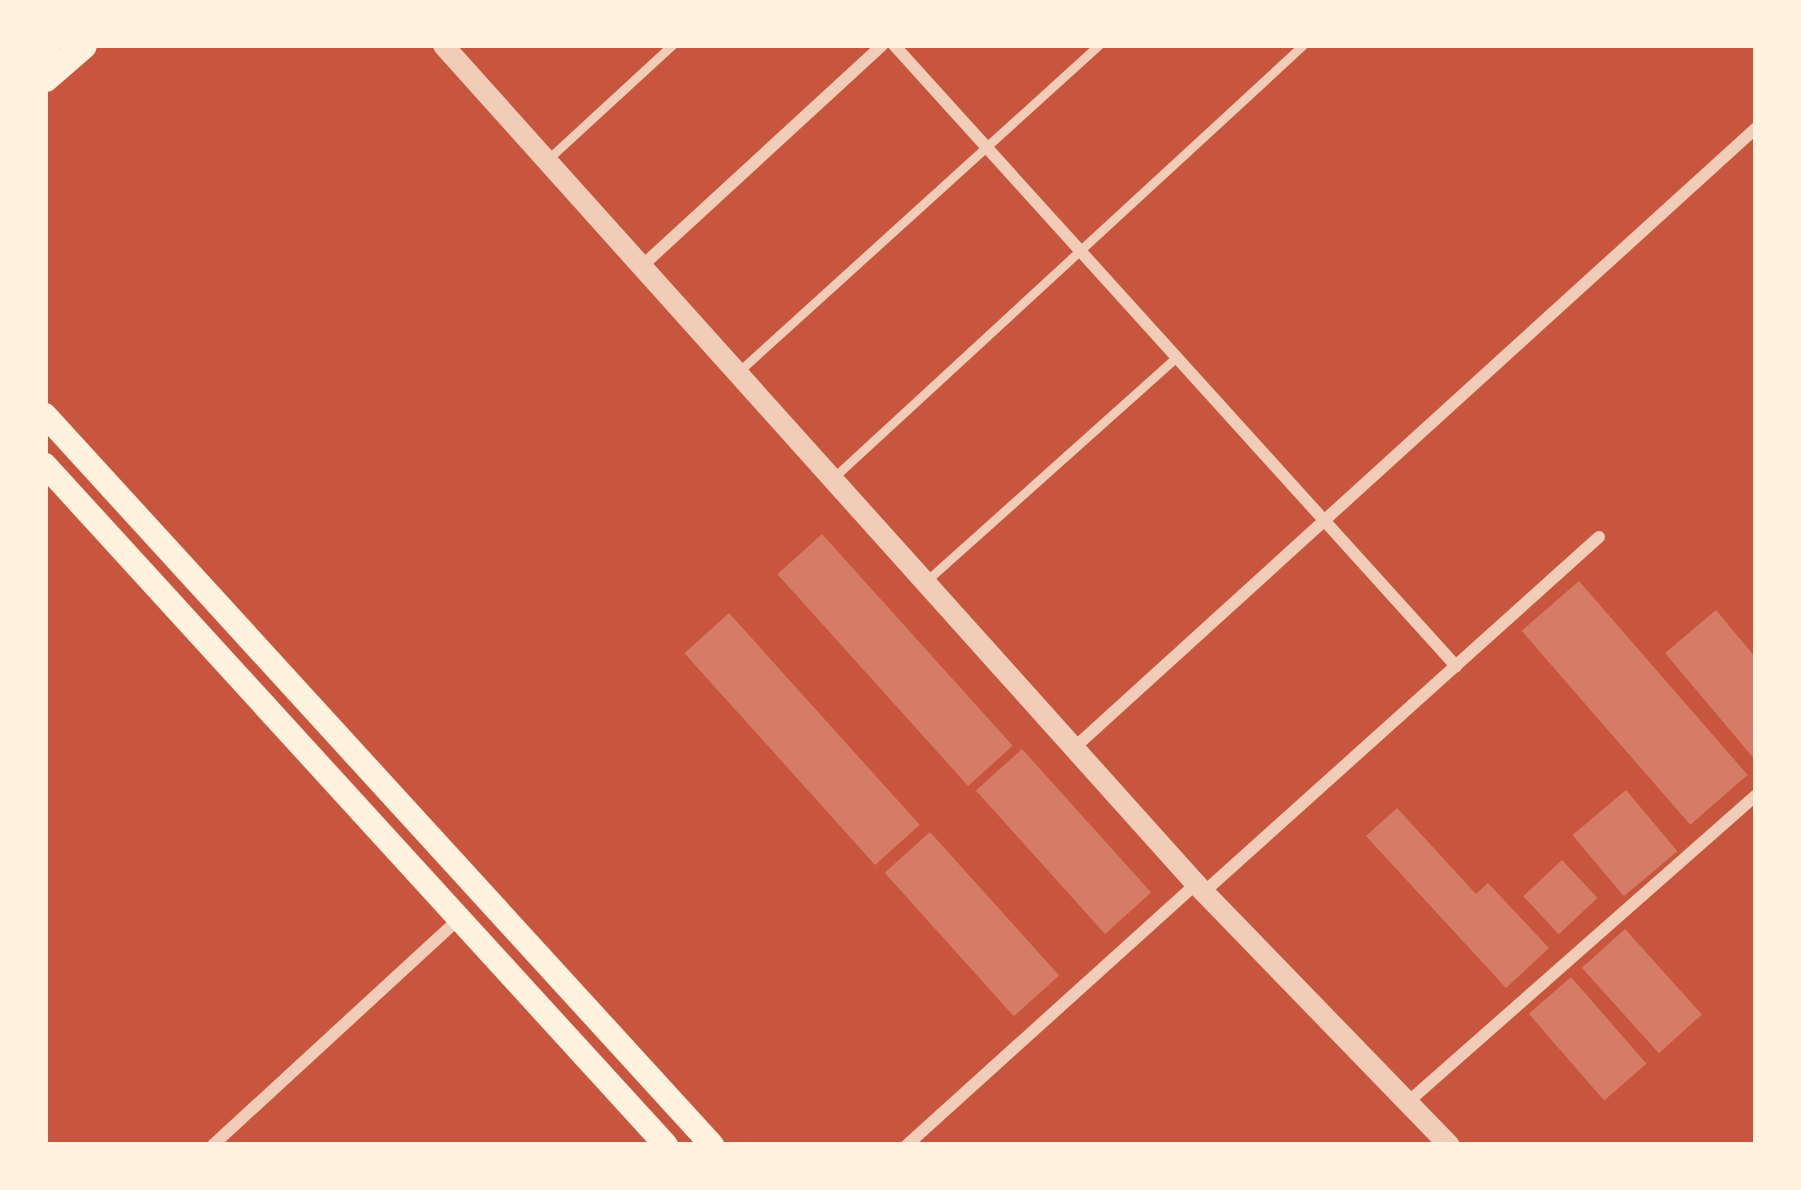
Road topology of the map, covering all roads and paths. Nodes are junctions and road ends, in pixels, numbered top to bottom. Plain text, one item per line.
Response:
1 (83, 45) edge
2 (443, 45) edge
3 (672, 45) edge
4 (882, 45) edge
5 (894, 45) edge
6 (1099, 45) edge
7 (1303, 45) edge
8 (45, 78) edge
9 (1756, 128) edge
10 (986, 147) junction
11 (547, 160) junction
12 (642, 266) junction
13 (1177, 357) junction
14 (737, 373) junction
15 (45, 415) edge
16 (45, 465) edge
17 (832, 479) junction
18 (1324, 520) junction
19 (1599, 537) dead end
20 (926, 582) junction
21 (1456, 666) junction
22 (1074, 748) junction
23 (1756, 795) edge
24 (1200, 888) junction
25 (459, 919) junction
26 (1408, 1102) junction
27 (213, 1145) edge
28 (666, 1145) edge
29 (712, 1145) edge
30 (907, 1145) edge
31 (1449, 1145) edge

1 - 8 main road
2 - 11 street
3 - 11 lane
4 - 12 street
5 - 10 street
6 - 10 lane
7 - 17 lane
9 - 18 street
10 - 13 street
10 - 14 lane
11 - 12 street
12 - 14 street
13 - 18 street
13 - 20 lane
14 - 17 street
15 - 29 main road
16 - 25 main road
17 - 20 street
18 - 21 street
18 - 22 street
19 - 21 street
20 - 22 street
21 - 24 street
22 - 24 street
23 - 26 street
24 - 26 street
24 - 30 street
25 - 27 street
25 - 28 main road
26 - 31 street

